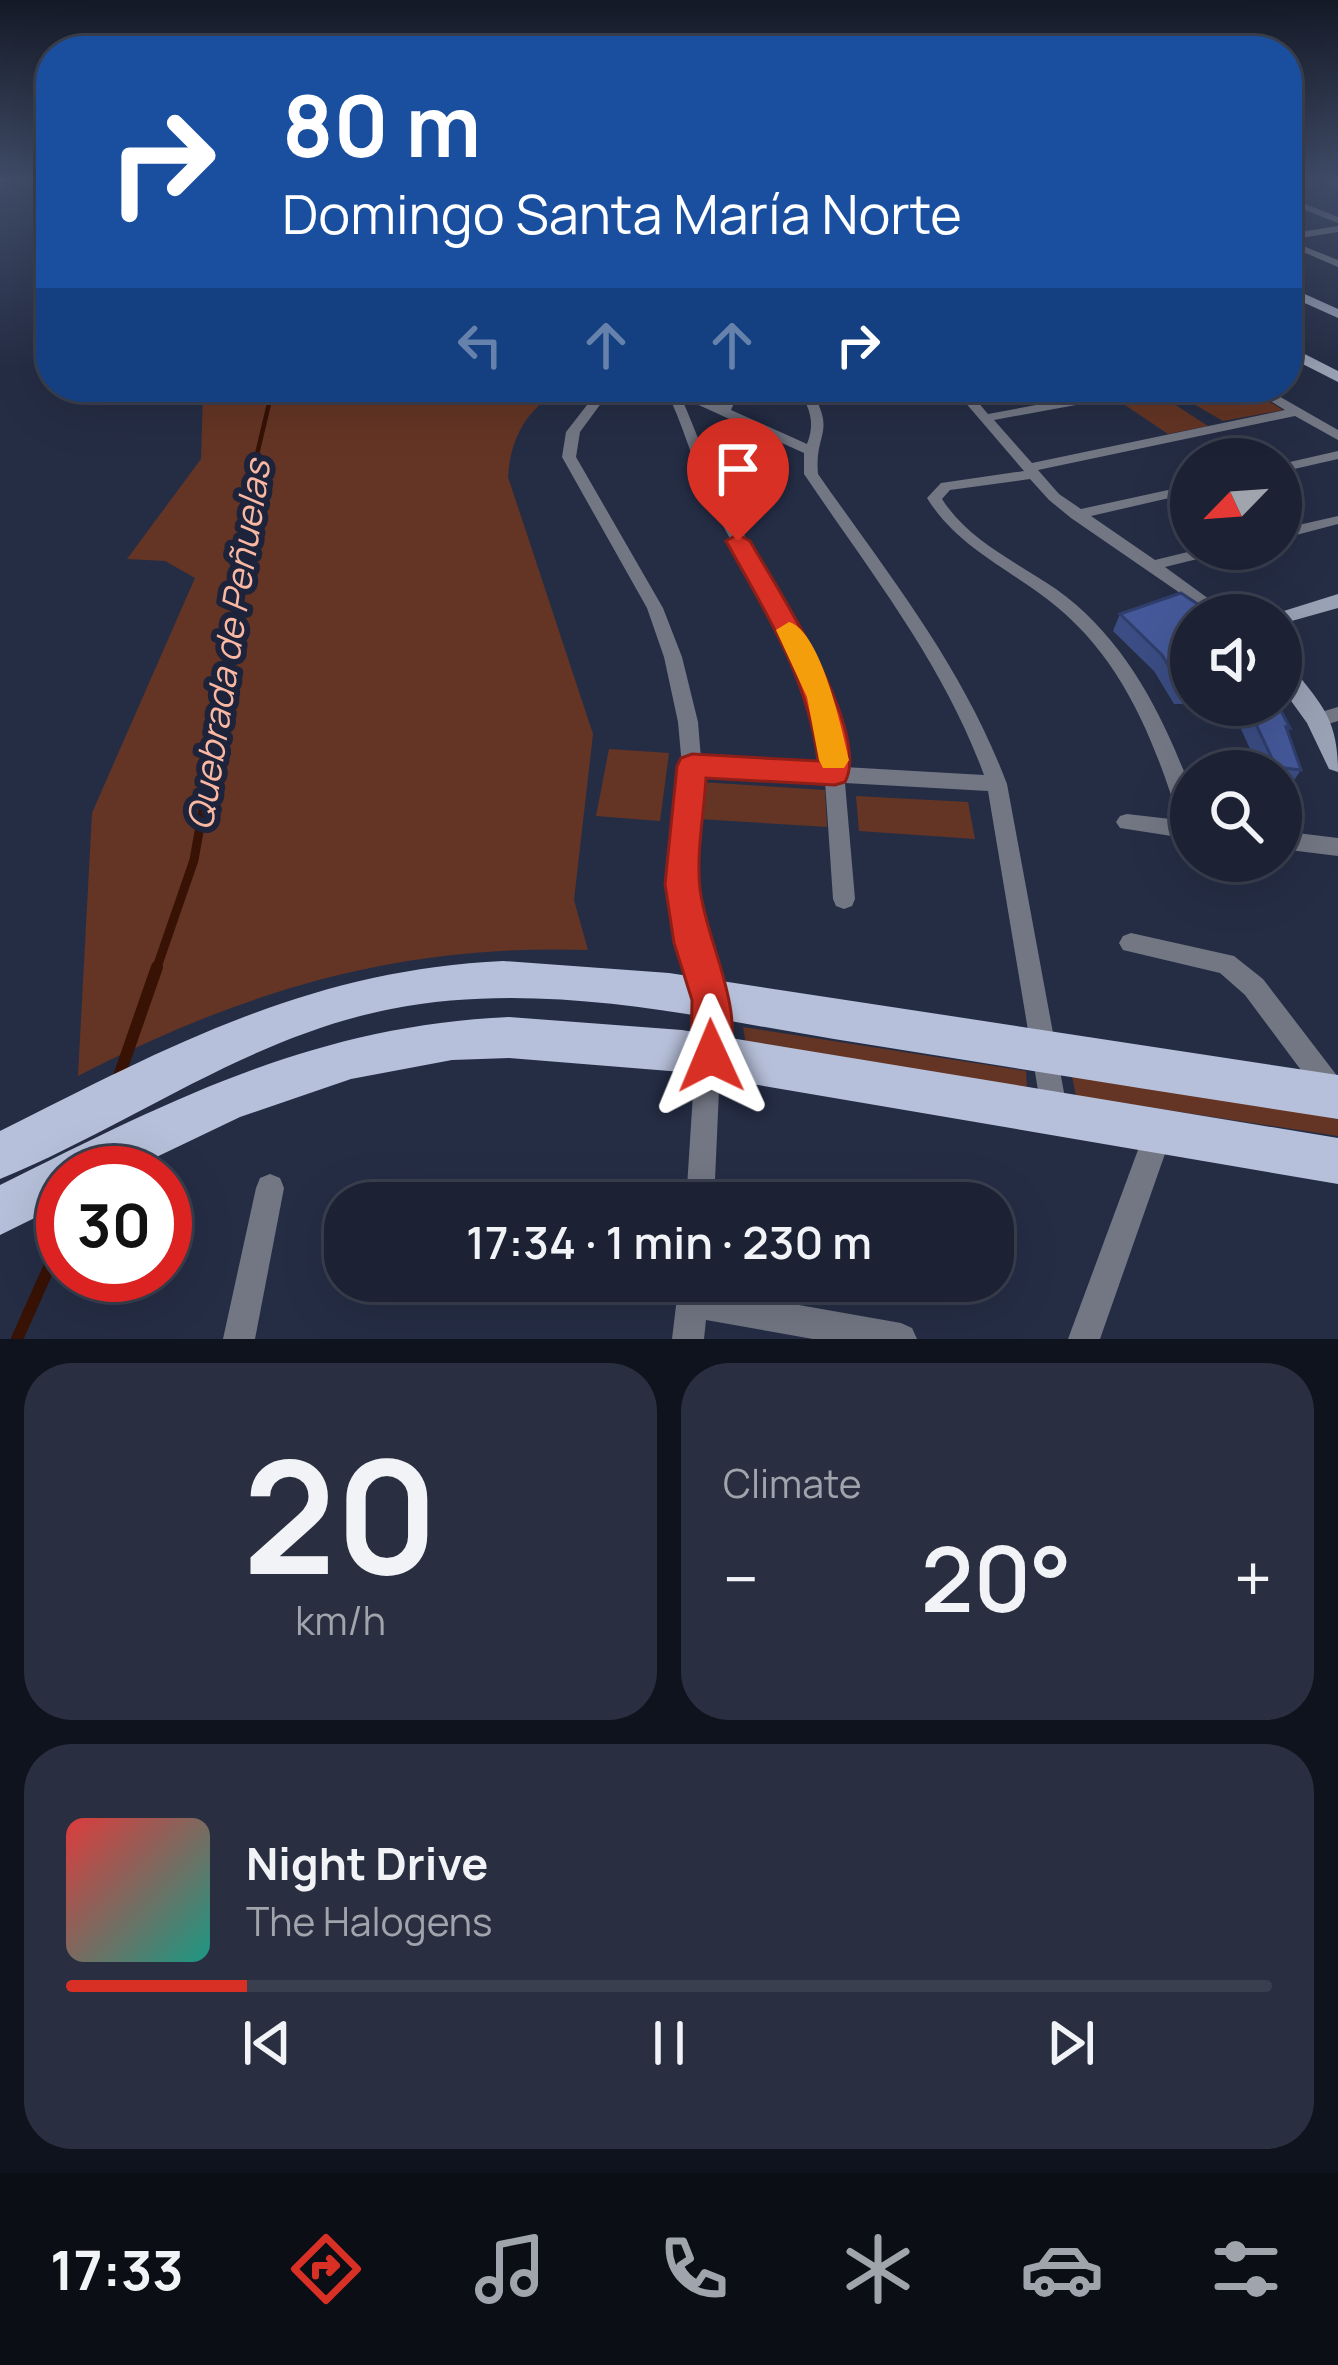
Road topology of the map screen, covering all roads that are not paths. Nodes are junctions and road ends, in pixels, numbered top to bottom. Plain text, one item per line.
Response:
1 (1302, 247) edge
2 (1338, 264) edge
3 (1302, 297) edge
4 (1338, 314) edge
5 (1302, 358) edge
6 (1338, 377) edge
7 (595, 402) edge
8 (677, 402) edge
9 (702, 402) edge
10 (728, 402) edge
11 (811, 402) edge
12 (971, 402) edge
13 (1071, 402) edge
14 (1279, 402) edge
15 (724, 412) junction
16 (1296, 412) junction
17 (985, 418) junction
18 (1338, 436) edge
19 (812, 452) junction
20 (1338, 455) edge
21 (1302, 463) edge
22 (1031, 471) junction
23 (1170, 494) edge
24 (1076, 515) junction
25 (1338, 520) edge
26 (1302, 529) edge
27 (1170, 562) edge
28 (1154, 566) junction
29 (1193, 594) edge
30 (1338, 601) edge
31 (1302, 611) edge
32 (1302, 690) edge
33 (1328, 717) edge
34 (1338, 763) edge
35 (692, 766) junction
36 (1170, 769) edge
37 (835, 773) junction
38 (997, 784) junction
39 (1127, 823) dead end
40 (1170, 826) edge
41 (1302, 843) edge
42 (1338, 847) edge
43 (844, 899) dead end
44 (1131, 943) dead end
45 (711, 1000) junction
46 (1041, 1052) junction
47 (711, 1056) junction
48 (1337, 1097) edge
49 (1055, 1114) junction
50 (1159, 1131) junction
51 (128, 1146) edge
52 (0, 1156) edge
53 (1338, 1161) edge
54 (702, 1182) edge
55 (270, 1188) dead end
56 (36, 1193) edge
57 (0, 1211) edge
58 (692, 1302) edge
59 (737, 1302) edge
60 (239, 1339) edge
61 (688, 1339) edge
62 (901, 1339) edge
63 (1084, 1339) edge

1 - 2 street
3 - 4 main road
5 - 6 main road
7 - 35 street
8 - 37 street
9 - 15 street
10 - 15 street
11 - 19 street
12 - 17 street
13 - 17 street
14 - 16 street
15 - 19 street
16 - 18 street
16 - 22 street
17 - 22 street
19 - 38 street
20 - 21 street
22 - 24 street
22 - 36 street
23 - 24 street
24 - 28 street
25 - 26 street
27 - 28 street
28 - 29 street
30 - 31 main road
32 - 33 main road
33 - 34 main road
35 - 37 street
35 - 45 street
37 - 38 street
37 - 43 street
38 - 46 street
39 - 40 street
41 - 42 street
44 - 48 street
45 - 46 main road
45 - 47 street
45 - 52 main road
46 - 48 main road
46 - 49 street
47 - 49 main road
47 - 51 main road
47 - 54 street
49 - 50 main road
50 - 53 main road
50 - 63 street
55 - 60 street
56 - 57 main road
58 - 61 street
59 - 62 street

